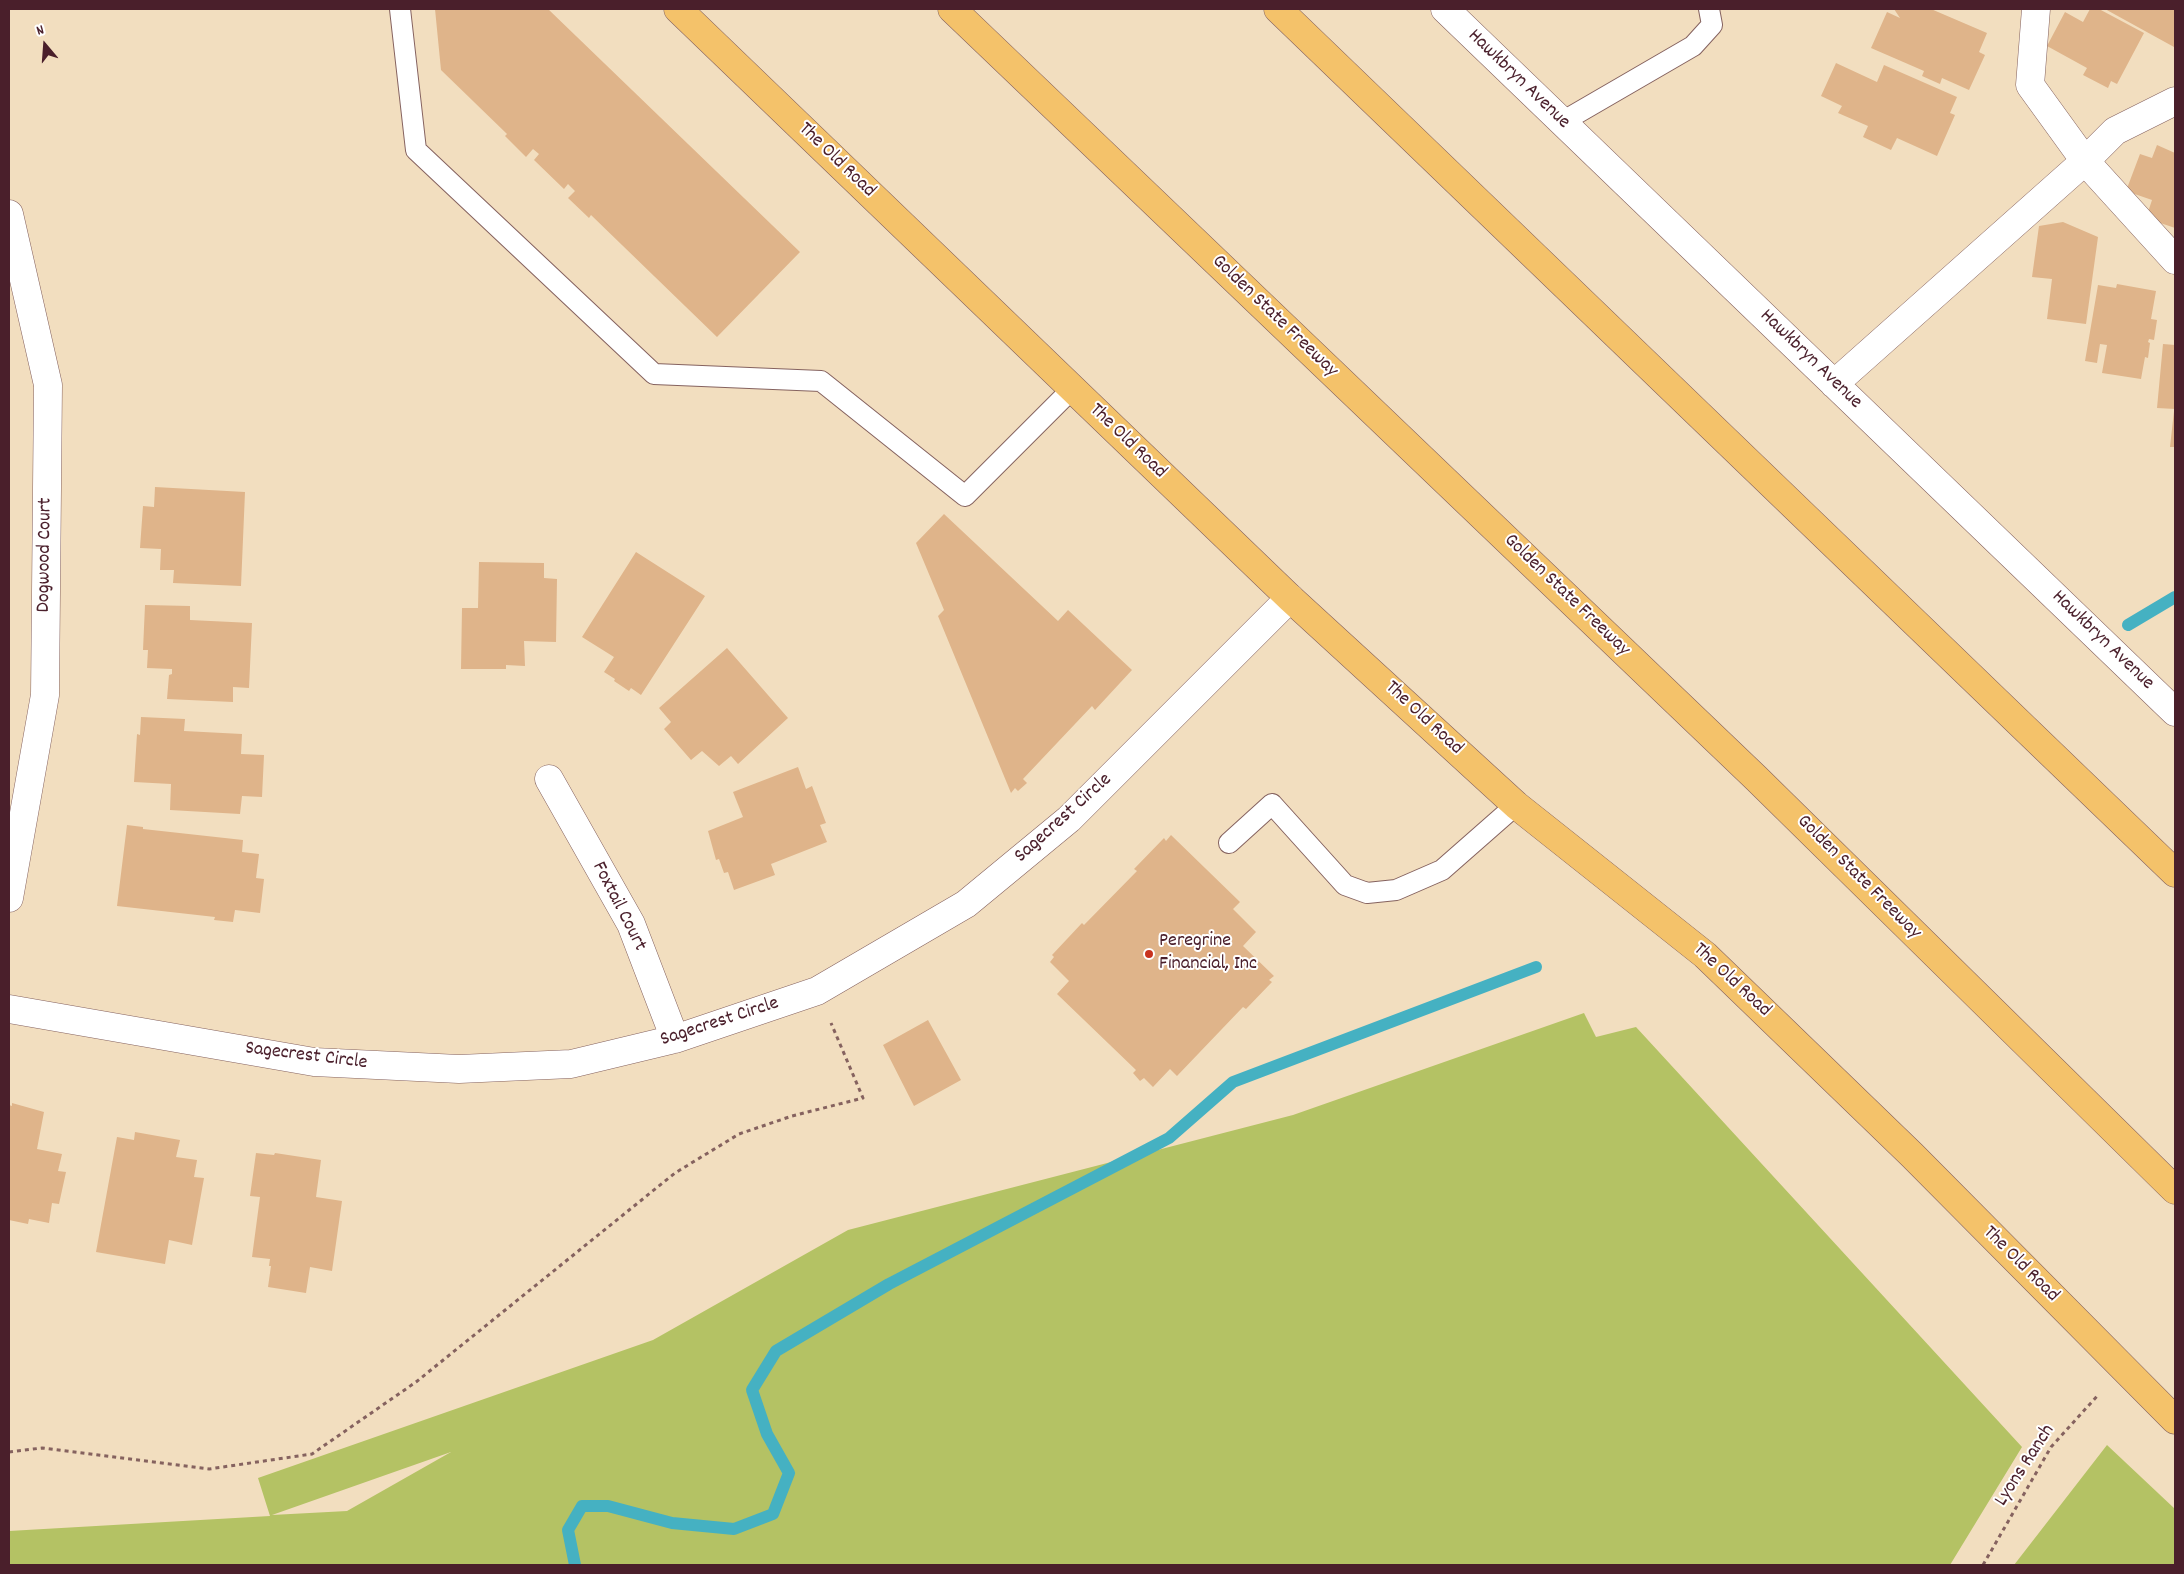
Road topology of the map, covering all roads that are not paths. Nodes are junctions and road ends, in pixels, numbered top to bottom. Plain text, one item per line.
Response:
1 (400, 9) edge
2 (678, 9) edge
3 (952, 9) edge
4 (1278, 9) edge
5 (1445, 9) edge
6 (1709, 9) edge
7 (2036, 9) edge
8 (2175, 101) edge
9 (1562, 122) junction
10 (2085, 160) junction
11 (9, 214) edge
12 (2175, 260) edge
13 (1834, 384) junction
14 (1072, 389) junction
15 (1290, 598) junction
16 (2175, 712) edge
17 (549, 779) dead end
18 (1516, 805) junction
19 (1229, 844) dead end
20 (2175, 873) edge
21 (9, 898) edge
22 (9, 1009) edge
23 (676, 1040) junction
24 (2175, 1190) edge
25 (2175, 1420) edge

1 - 14 lane
2 - 14 main road, The Old Road
3 - 24 main road, Golden State Freeway
4 - 20 main road
5 - 9 street, Hawkbryn Avenue
6 - 9 lane
7 - 10 street
8 - 10 street
9 - 13 street, Hawkbryn Avenue
10 - 12 street
10 - 13 street
11 - 21 street, Dogwood Court
13 - 16 street, Hawkbryn Avenue
14 - 15 main road, The Old Road
15 - 18 main road, The Old Road
15 - 23 street, Sagecrest Circle
17 - 23 street, Foxtail Court
18 - 19 lane
18 - 25 main road, The Old Road
22 - 23 street, Sagecrest Circle

